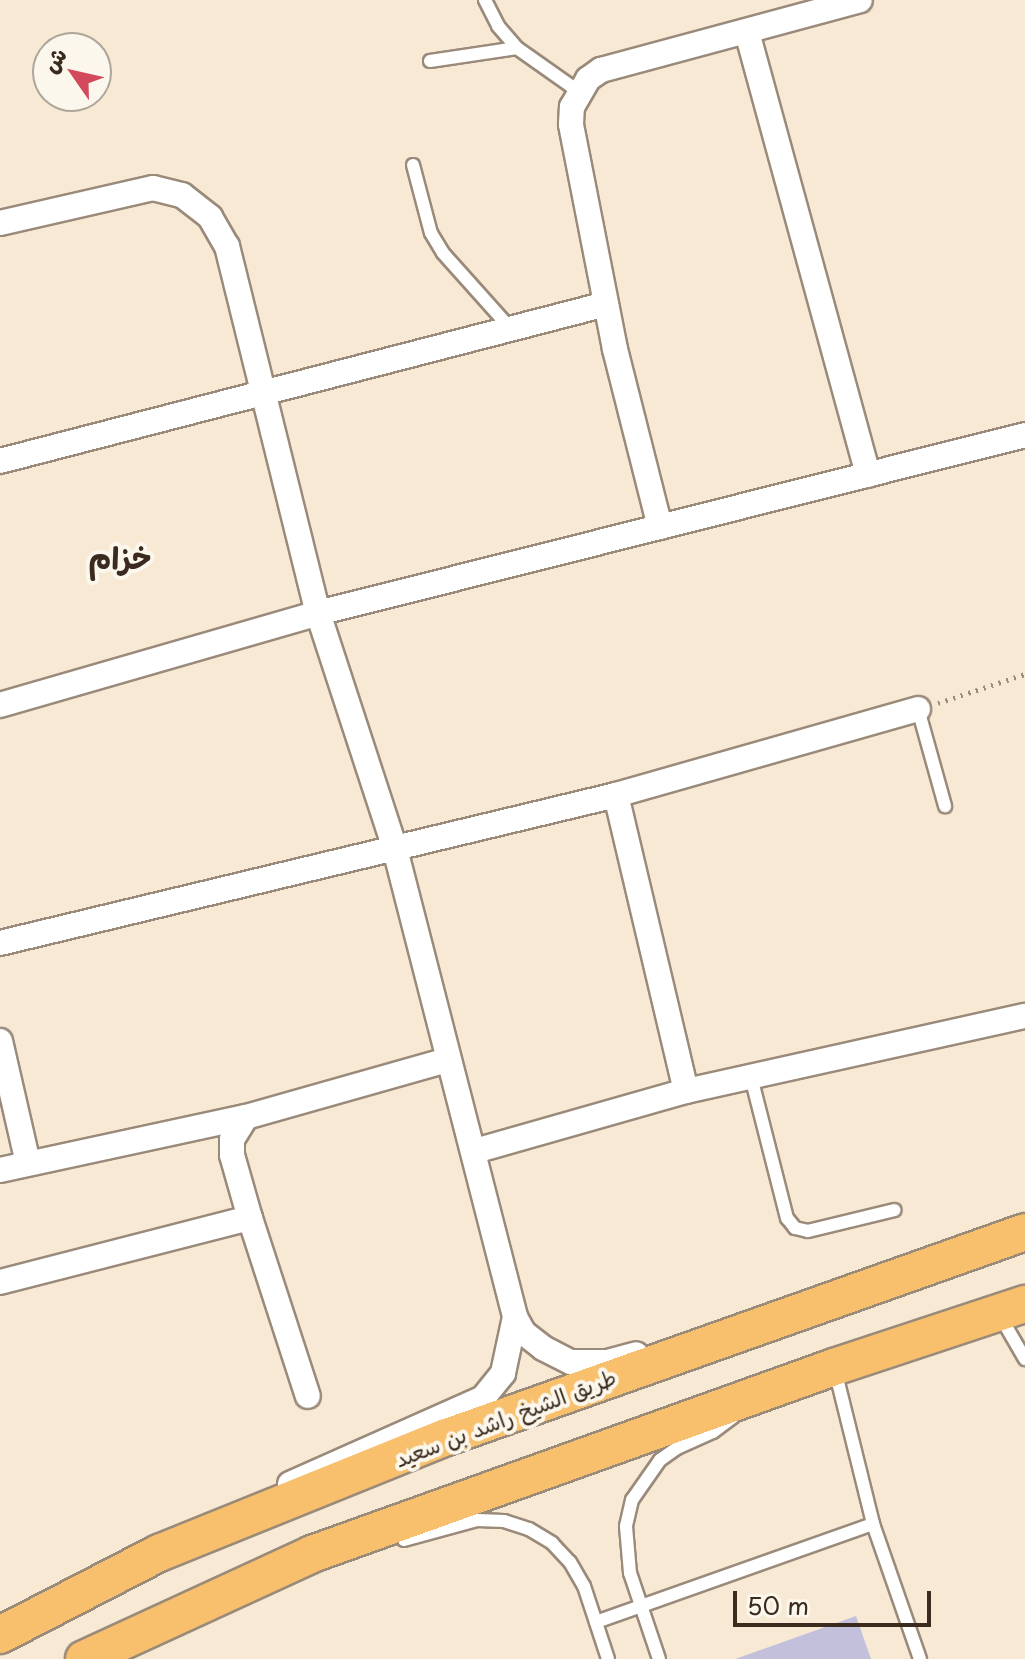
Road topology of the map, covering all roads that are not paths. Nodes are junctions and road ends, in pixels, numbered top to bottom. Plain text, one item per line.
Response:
1 (485, 0) edge
2 (860, 0) edge
3 (747, 32) junction
4 (517, 48) junction
5 (430, 61) dead end
6 (578, 91) junction
7 (413, 165) dead end
8 (0, 223) edge
9 (606, 304) junction
10 (511, 329) junction
11 (264, 391) junction
12 (1025, 435) edge
13 (0, 461) edge
14 (868, 475) junction
15 (660, 527) junction
16 (318, 613) junction
17 (0, 705) edge
18 (918, 709) joint
19 (616, 795) junction
20 (945, 806) dead end
21 (395, 849) junction
22 (0, 943) edge
23 (1025, 1016) edge
24 (0, 1041) edge
25 (448, 1060) junction
26 (751, 1077) junction
27 (686, 1091) junction
28 (246, 1117) junction
29 (475, 1151) junction
30 (28, 1163) junction
31 (0, 1170) edge
32 (895, 1210) dead end
33 (250, 1218) junction
34 (1025, 1232) edge
35 (0, 1282) edge
36 (1012, 1309) edge
37 (789, 1314) junction
38 (515, 1317) junction
39 (1025, 1359) edge
40 (834, 1367) junction
41 (308, 1396) dead end
42 (751, 1397) junction
43 (873, 1524) junction
44 (384, 1546) dead end
45 (159, 1553) junction
46 (312, 1554) junction
47 (349, 1556) dead end
48 (641, 1606) junction
49 (596, 1622) junction
50 (0, 1635) edge
51 (84, 1659) edge
52 (608, 1659) edge
53 (659, 1659) edge
54 (920, 1659) edge

1 - 4 lane
2 - 3 street
3 - 6 street
3 - 14 street
4 - 5 lane
4 - 6 lane
6 - 9 street
7 - 10 lane
8 - 11 street
9 - 10 street
9 - 15 street
10 - 11 street
11 - 13 street
11 - 16 street
12 - 14 street
14 - 15 street
15 - 16 street
16 - 17 street
16 - 21 street
18 - 19 street
18 - 20 lane
19 - 21 street
19 - 27 street
21 - 22 street
21 - 25 street
23 - 26 street
24 - 30 street
25 - 28 street
25 - 29 street
26 - 27 street
26 - 32 lane
27 - 29 street
28 - 30 street
28 - 33 street
29 - 38 street
30 - 31 street
33 - 35 street
33 - 41 street
34 - 37 main road, طريق الشيخ راشد بن سعيد
36 - 39 lane
36 - 40 main road
37 - 38 street
37 - 45 main road, طريق الشيخ راشد بن سعيد
38 - 45 street
40 - 42 main road
40 - 43 lane
42 - 46 main road
42 - 48 lane
43 - 48 lane
43 - 54 lane
44 - 49 lane
45 - 50 main road, طريق الشيخ راشد بن سعيد
46 - 47 lane
46 - 51 main road
48 - 49 lane
48 - 53 lane
49 - 52 lane

